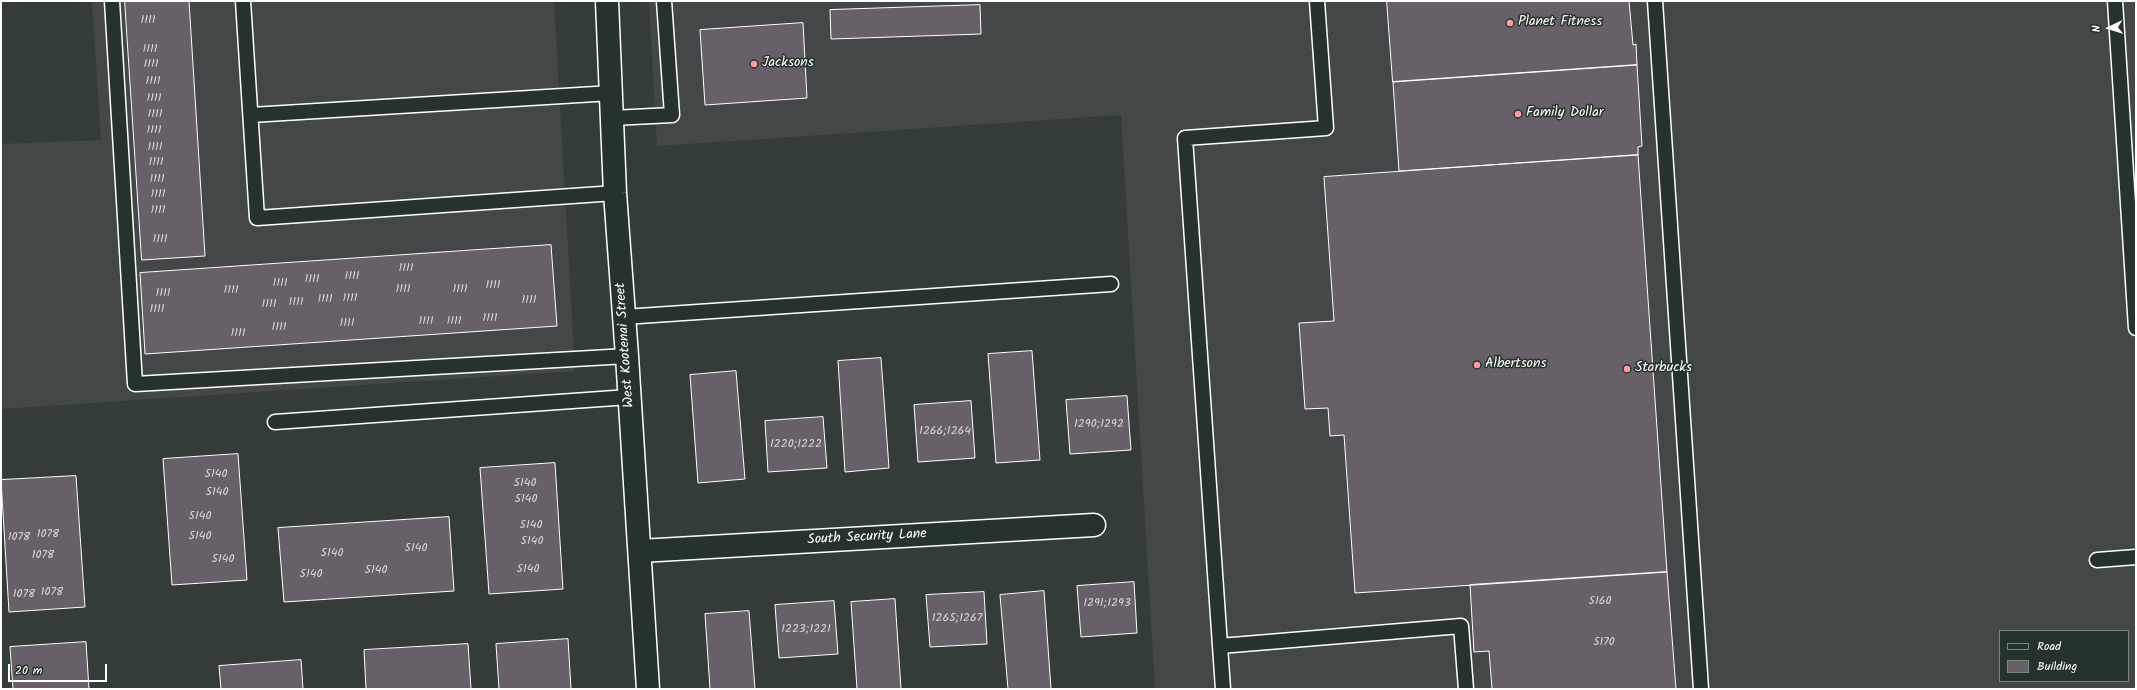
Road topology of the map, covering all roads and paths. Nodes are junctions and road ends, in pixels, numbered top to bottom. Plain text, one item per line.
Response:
1 (112, 1) edge
2 (243, 1) edge
3 (607, 1) edge
4 (664, 1) edge
5 (1317, 1) edge
6 (1655, 1) edge
7 (2115, 1) edge
8 (612, 93) junction
9 (251, 116) junction
10 (613, 118) junction
11 (615, 194) junction
12 (2134, 262) edge
13 (1111, 284) dead end
14 (624, 317) junction
15 (2136, 328) edge
16 (627, 356) junction
17 (629, 397) junction
18 (275, 422) dead end
19 (1094, 526) dead end
20 (640, 551) junction
21 (2136, 557) edge
22 (2097, 560) dead end
23 (1220, 646) junction
24 (648, 689) edge
25 (1223, 689) edge
26 (1466, 689) edge
27 (1701, 689) edge

1 - 16 lane
2 - 9 lane
3 - 8 street, West Kootenai Street
4 - 10 lane
5 - 23 lane
6 - 27 lane
7 - 12 lane
8 - 9 lane
8 - 10 street, West Kootenai Street
9 - 11 lane
10 - 11 street, West Kootenai Street
11 - 14 street, West Kootenai Street
12 - 15 lane
13 - 14 lane
14 - 16 street, West Kootenai Street
16 - 17 street, West Kootenai Street
17 - 18 lane
17 - 20 street, West Kootenai Street
19 - 20 street, South Security Lane
20 - 24 street, West Kootenai Street
21 - 22 lane
23 - 25 lane
23 - 26 lane

